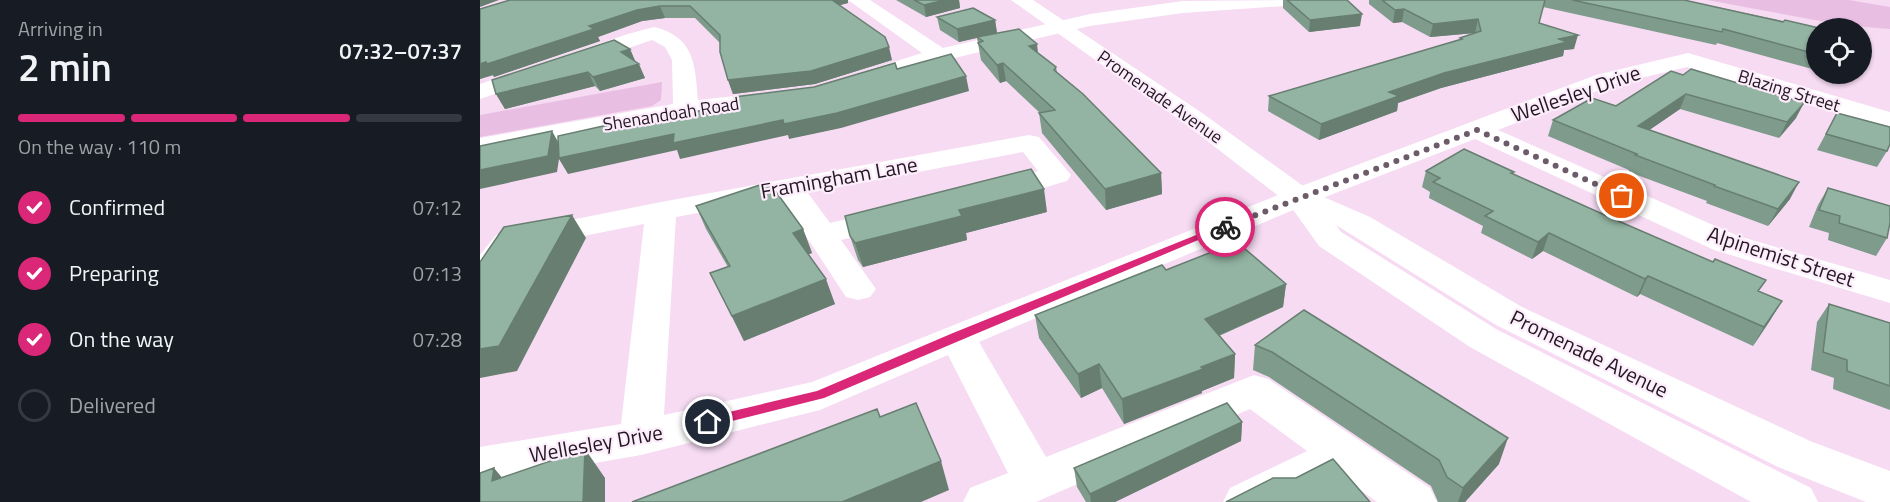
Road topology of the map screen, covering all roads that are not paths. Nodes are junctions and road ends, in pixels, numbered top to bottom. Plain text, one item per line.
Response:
1 (857, 0) edge
2 (1020, 0) edge
3 (1284, 0) edge
4 (1179, 4) edge
5 (1059, 27) junction
6 (939, 55) junction
7 (1689, 60) joint
8 (829, 90) edge
9 (480, 92) edge
10 (796, 96) edge
11 (686, 109) junction
12 (1890, 120) edge
13 (1477, 130) junction
14 (480, 146) edge
15 (789, 187) junction
16 (1299, 197) junction
17 (968, 198) edge
18 (923, 209) edge
19 (661, 211) junction
20 (822, 235) junction
21 (480, 279) edge
22 (858, 289) dead end
23 (1890, 292) edge
24 (957, 336) junction
25 (641, 438) junction
26 (1344, 454) junction
27 (480, 465) edge
28 (1036, 482) junction
29 (1890, 491) edge
30 (987, 502) edge
31 (1246, 502) edge
32 (1413, 502) edge
33 (1794, 502) edge

1 - 6 street
2 - 5 street, Promenade Avenue
3 - 4 street
4 - 5 street
5 - 6 street
5 - 16 street, Promenade Avenue
6 - 8 street
7 - 12 street, Blazing Street
7 - 13 street, Wellesley Drive
9 - 11 street
10 - 11 street, Shenandoah Road
11 - 14 street, Shenandoah Road
13 - 16 street, Wellesley Drive
13 - 23 street, Alpinemist Street
15 - 17 street, Framingham Lane
15 - 19 street, Framingham Lane
15 - 20 street
16 - 24 street, Wellesley Drive
16 - 29 street, Promenade Avenue
16 - 33 street, Promenade Avenue
18 - 20 street
19 - 21 street, Framingham Lane
19 - 25 street
20 - 22 street
24 - 25 street, Wellesley Drive
24 - 28 street
25 - 27 street, Wellesley Drive
26 - 28 street
26 - 31 street
26 - 32 street
28 - 30 street

